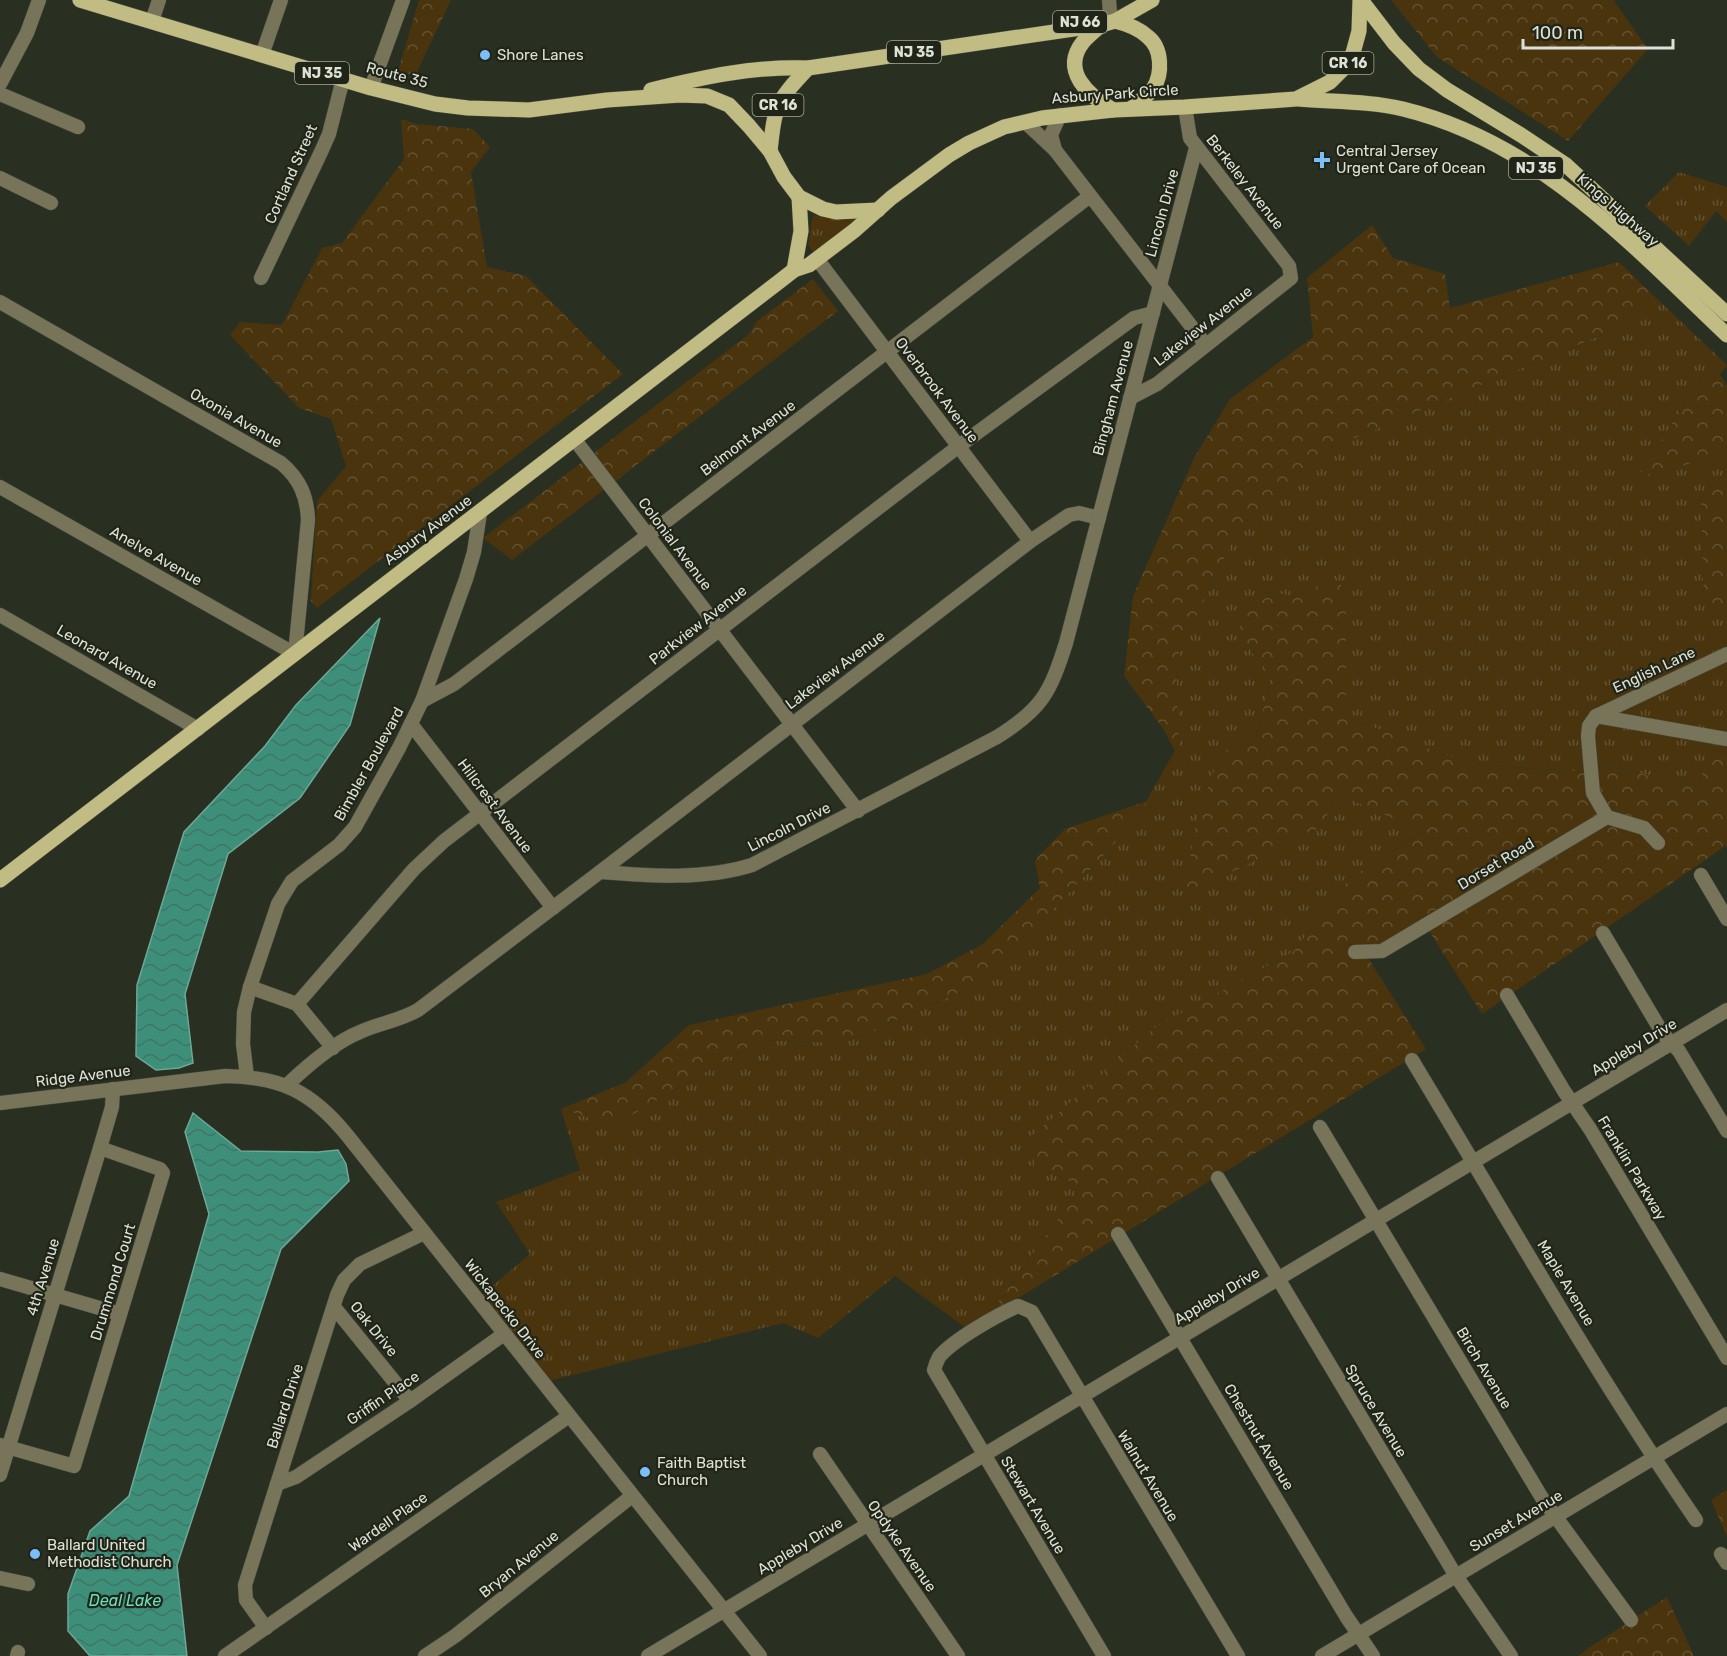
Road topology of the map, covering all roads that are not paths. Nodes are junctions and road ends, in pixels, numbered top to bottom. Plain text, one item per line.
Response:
1 (39, 0) edge
2 (80, 0) edge
3 (159, 0) edge
4 (281, 0) edge
5 (403, 0) edge
6 (1138, 0) edge
7 (1152, 0) edge
8 (1361, 0) edge
9 (1109, 15) edge
10 (152, 21) junction
11 (262, 55) junction
12 (808, 68) junction
13 (343, 79) junction
14 (0, 84) edge
15 (371, 88) junction
16 (0, 94) edge
17 (1296, 99) junction
18 (607, 100) junction
19 (1185, 107) junction
20 (1132, 108) junction
21 (1113, 110) junction
22 (1060, 116) junction
23 (1025, 122) junction
24 (78, 127) dead end
25 (1196, 148) junction
26 (1054, 150) junction
27 (770, 151) junction
28 (0, 178) edge
29 (799, 196) junction
30 (1090, 196) junction
31 (51, 203) dead end
32 (878, 210) junction
33 (817, 259) junction
34 (794, 270) junction
35 (1291, 273) joint
36 (261, 278) dead end
37 (1159, 286) junction
38 (0, 302) edge
39 (1153, 313) junction
40 (1727, 315) edge
41 (1727, 335) edge
42 (1205, 344) junction
43 (887, 351) junction
44 (1130, 398) junction
45 (575, 440) junction
46 (959, 446) junction
47 (0, 487) edge
48 (480, 513) junction
49 (1099, 518) junction
50 (648, 535) junction
51 (1030, 542) junction
52 (0, 615) edge
53 (720, 629) junction
54 (295, 654) junction
55 (1727, 654) edge
56 (422, 700) junction
57 (1596, 716) junction
58 (792, 723) junction
59 (411, 724) junction
60 (198, 729) junction
61 (1727, 739) edge
62 (858, 811) junction
63 (480, 813) junction
64 (1607, 817) junction
65 (1658, 843) dead end
66 (600, 872) junction
67 (1701, 875) dead end
68 (0, 880) edge
69 (553, 908) junction
70 (1727, 919) edge
71 (1603, 933) dead end
72 (1355, 952) dead end
73 (250, 987) junction
74 (1507, 995) dead end
75 (297, 1004) junction
76 (1727, 1010) edge
77 (1672, 1043) junction
78 (333, 1048) junction
79 (1412, 1060) dead end
80 (247, 1076) junction
81 (171, 1082) joint
82 (287, 1085) junction
83 (113, 1089) junction
84 (0, 1103) edge
85 (1572, 1103) junction
86 (1320, 1127) dead end
87 (1727, 1131) edge
88 (100, 1148) junction
89 (1473, 1162) junction
90 (1218, 1178) dead end
91 (1376, 1221) junction
92 (424, 1233) junction
93 (1118, 1234) dead end
94 (0, 1279) edge
95 (1277, 1279) junction
96 (55, 1294) junction
97 (334, 1307) junction
98 (120, 1314) junction
99 (504, 1334) junction
100 (1180, 1337) junction
101 (1727, 1358) edge
102 (934, 1370) joint
103 (1082, 1396) junction
104 (410, 1401) junction
105 (1727, 1414) edge
106 (569, 1416) junction
107 (4, 1446) edge
108 (820, 1454) dead end
109 (984, 1455) junction
110 (1653, 1458) junction
111 (0, 1475) edge
112 (277, 1484) junction
113 (632, 1496) junction
114 (1555, 1516) junction
115 (1696, 1520) dead end
116 (868, 1524) junction
117 (1456, 1576) junction
118 (0, 1578) edge
119 (28, 1584) dead end
120 (723, 1611) junction
121 (1630, 1620) dead end
122 (266, 1628) junction
123 (1358, 1634) junction
124 (670, 1651) edge
125 (225, 1656) edge
126 (425, 1656) edge
127 (648, 1656) edge
128 (759, 1656) edge
129 (958, 1656) edge
130 (1104, 1656) edge
131 (1238, 1656) edge
132 (1322, 1656) edge
133 (1373, 1656) edge
134 (1511, 1656) edge

1 - 14 street
2 - 10 main road, Route 35 / NJ 35
3 - 10 street
4 - 11 street
5 - 15 street
6 - 9 main road, NJ 66
7 - 9 main road, NJ 35
8 - 17 main road, Asbury Park Circle / CR 16
8 - 40 main road, Kings Highway / NJ 35
9 - 12 main road, NJ 35
9 - 20 main road
9 - 21 main road
10 - 11 main road, Route 35 / NJ 35
11 - 13 main road, Route 35 / NJ 35
12 - 18 main road, NJ 35
12 - 27 main road, CR 16
13 - 15 main road, Route 35 / NJ 35
13 - 36 street, Cortland Street
15 - 18 main road, Route 35 / NJ 35
16 - 24 street
17 - 19 main road, Asbury Park Circle / NJ 35
17 - 41 main road, Kings Highway / NJ 35
18 - 27 main road, NJ 35
19 - 20 main road, Asbury Park Circle / NJ 35
19 - 25 street, Berkeley Avenue
20 - 21 main road, Asbury Park Circle / NJ 35
21 - 22 main road, Asbury Park Circle / NJ 35
22 - 23 main road, Asbury Park Circle / NJ 35
22 - 26 street
23 - 26 street
23 - 32 main road, Asbury Park Circle / NJ 35
25 - 35 street, Berkeley Avenue
25 - 37 street, Lincoln Drive
26 - 30 street
27 - 29 main road, NJ 35
28 - 31 street
29 - 32 main road, NJ 35
29 - 34 main road
30 - 37 street
30 - 43 street, Belmont Avenue
32 - 33 main road, Asbury Avenue
33 - 34 main road, Asbury Avenue
33 - 43 street, Overbrook Avenue
34 - 45 main road, Asbury Avenue
35 - 42 street, Lakeview Avenue
37 - 39 street, Bingham Avenue
37 - 42 street
38 - 54 street, Oxonia Avenue
39 - 44 street, Bingham Avenue
39 - 46 street, Parkview Avenue
42 - 44 street, Lakeview Avenue
43 - 46 street, Overbrook Avenue
43 - 50 street, Belmont Avenue
44 - 49 street, Bingham Avenue
45 - 48 main road, Asbury Avenue
45 - 50 street, Colonial Avenue
46 - 51 street, Overbrook Avenue
46 - 53 street, Parkview Avenue
47 - 54 street, Anelve Avenue
48 - 54 main road, Asbury Avenue
48 - 56 street, Bimbler Boulevard
49 - 51 street, Lakeview Avenue
49 - 62 street, Lincoln Drive
50 - 53 street, Colonial Avenue
50 - 56 street, Belmont Avenue
51 - 58 street, Lakeview Avenue
52 - 60 street, Leonard Avenue
53 - 58 street, Colonial Avenue
53 - 63 street, Parkview Avenue
54 - 60 main road, Asbury Avenue
55 - 57 street, English Lane
56 - 59 street, Bimbler Boulevard
57 - 61 street
57 - 64 street
58 - 62 street, Colonial Avenue
58 - 66 street, Lakeview Avenue
59 - 63 street, Hillcrest Avenue
59 - 73 street, Bimbler Boulevard
60 - 68 main road, Asbury Avenue
62 - 66 street, Lincoln Drive
63 - 69 street, Hillcrest Avenue
63 - 75 street, Parkview Avenue
64 - 65 street
64 - 72 street, Dorset Road
66 - 69 street
67 - 70 street
69 - 78 street
71 - 77 street
73 - 75 street
73 - 80 street, Bimbler Boulevard
74 - 85 street, Franklin Parkway
75 - 78 street
76 - 77 street, Appleby Drive
77 - 85 street, Appleby Drive
77 - 87 street
78 - 82 street
79 - 89 street, Maple Avenue
80 - 81 street, Wickapecko Drive
80 - 82 street, Wickapecko Drive
81 - 83 street, Ridge Avenue
82 - 92 street, Wickapecko Drive
83 - 84 street, Ridge Avenue
83 - 88 street, 4th Avenue
85 - 89 street, Appleby Drive
85 - 101 street, Franklin Parkway
86 - 91 street, Birch Avenue
88 - 96 street, 4th Avenue
88 - 98 street, Drummond Court
89 - 91 street, Appleby Drive
89 - 110 street, Maple Avenue
90 - 95 street, Spruce Avenue
91 - 95 street, Appleby Drive
91 - 114 street, Birch Avenue
92 - 97 street, Ballard Drive
92 - 99 street, Wickapecko Drive
93 - 100 street, Chestnut Avenue
94 - 96 street
95 - 100 street, Appleby Drive
95 - 117 street, Spruce Avenue
96 - 98 street
96 - 107 street, 4th Avenue
97 - 104 street, Oak Drive
97 - 112 street, Ballard Drive
98 - 107 street, Drummond Court
99 - 104 street, Griffin Place
99 - 106 street, Wickapecko Drive
100 - 103 street, Appleby Drive
100 - 123 street, Chestnut Avenue
102 - 103 street, Walnut Avenue
102 - 109 street, Stewart Avenue
103 - 109 street, Appleby Drive
103 - 131 street, Walnut Avenue
104 - 112 street, Griffin Place
105 - 110 street, Sunset Avenue
106 - 113 street, Wickapecko Drive
106 - 122 street, Wardell Place
107 - 111 street, 4th Avenue
108 - 116 street, Opdyke Avenue
109 - 116 street, Appleby Drive
109 - 130 street, Stewart Avenue
110 - 114 street, Sunset Avenue
110 - 115 street, Maple Avenue
112 - 122 street, Ballard Drive
113 - 120 street, Wickapecko Drive
113 - 126 street, Bryan Avenue
114 - 117 street, Sunset Avenue
114 - 121 street, Birch Avenue
116 - 120 street, Appleby Drive
116 - 129 street, Opdyke Avenue
117 - 123 street, Sunset Avenue
117 - 134 street, Spruce Avenue
118 - 119 street
120 - 124 street, Appleby Drive
120 - 128 street, Wickapecko Drive
122 - 125 street, Wardell Place
123 - 132 street, Sunset Avenue
123 - 133 street, Chestnut Avenue
124 - 127 street, Appleby Drive

